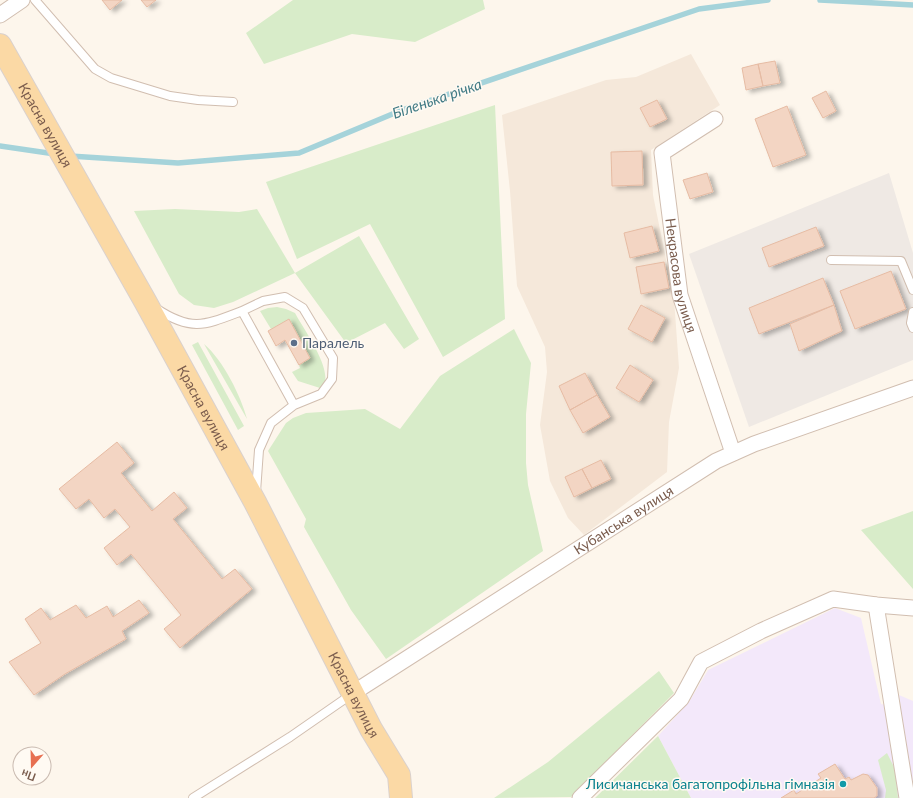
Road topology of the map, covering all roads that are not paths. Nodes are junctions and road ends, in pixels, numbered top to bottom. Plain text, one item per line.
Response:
1 (22, 0) edge
2 (34, 0) edge
3 (0, 15) edge
4 (0, 45) edge
5 (233, 102) dead end
6 (715, 120) dead end
7 (831, 260) dead end
8 (913, 290) edge
9 (145, 301) junction
10 (242, 311) junction
11 (913, 312) edge
12 (913, 328) edge
13 (913, 388) edge
14 (294, 405) junction
15 (733, 453) junction
16 (255, 502) junction
17 (876, 606) junction
18 (913, 608) edge
19 (353, 693) junction
20 (193, 798) edge
21 (401, 798) edge
22 (580, 798) edge
23 (907, 798) edge

1 - 3 street
2 - 5 lane
4 - 9 main road, Красна вулиця
6 - 15 street, Некрасова вулиця
7 - 8 lane
9 - 10 lane
9 - 16 main road, Красна вулиця
10 - 14 lane
10 - 14 lane
11 - 12 lane
13 - 15 street, Кубанська вулиця
14 - 16 lane
15 - 19 street, Кубанська вулиця
16 - 19 main road, Красна вулиця
17 - 18 street
17 - 22 street
17 - 23 street
19 - 20 lane
19 - 21 main road, Красна вулиця

